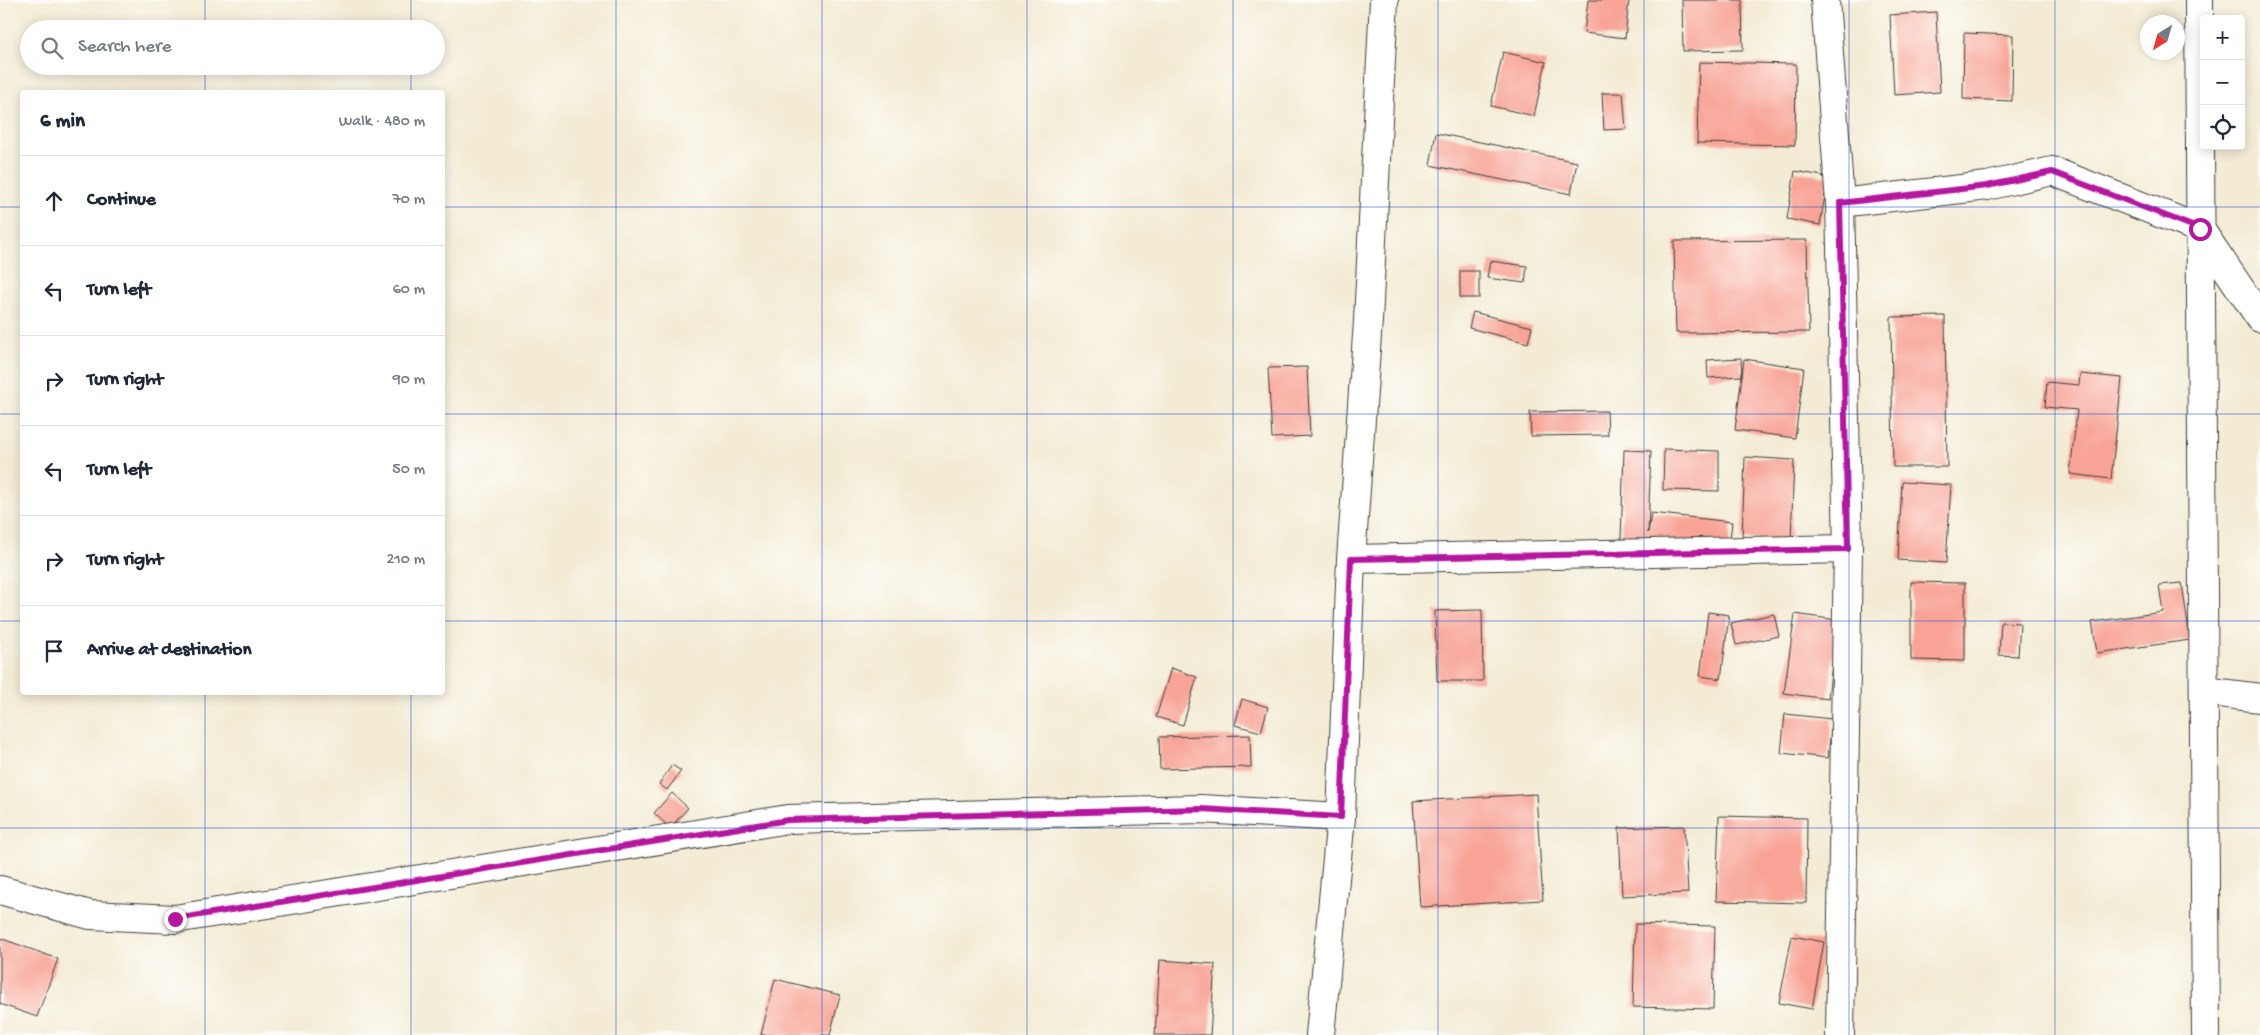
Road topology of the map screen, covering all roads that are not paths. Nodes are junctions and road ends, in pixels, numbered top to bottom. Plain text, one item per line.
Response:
1 (1384, 0) edge
2 (1825, 0) edge
3 (2199, 0) edge
4 (1840, 203) junction
5 (2200, 229) junction
6 (2260, 318) edge
7 (1848, 549) junction
8 (1351, 559) junction
9 (2204, 691) junction
10 (2260, 698) edge
11 (1341, 817) junction
12 (0, 890) edge
13 (1320, 1035) edge
14 (1840, 1035) edge
15 (2206, 1035) edge

1 - 8 street
2 - 4 street
3 - 5 street
4 - 5 street
4 - 7 street
5 - 6 street
5 - 9 street
7 - 8 street
7 - 14 street
8 - 11 street
9 - 10 street
9 - 15 street
11 - 12 street
11 - 13 street

